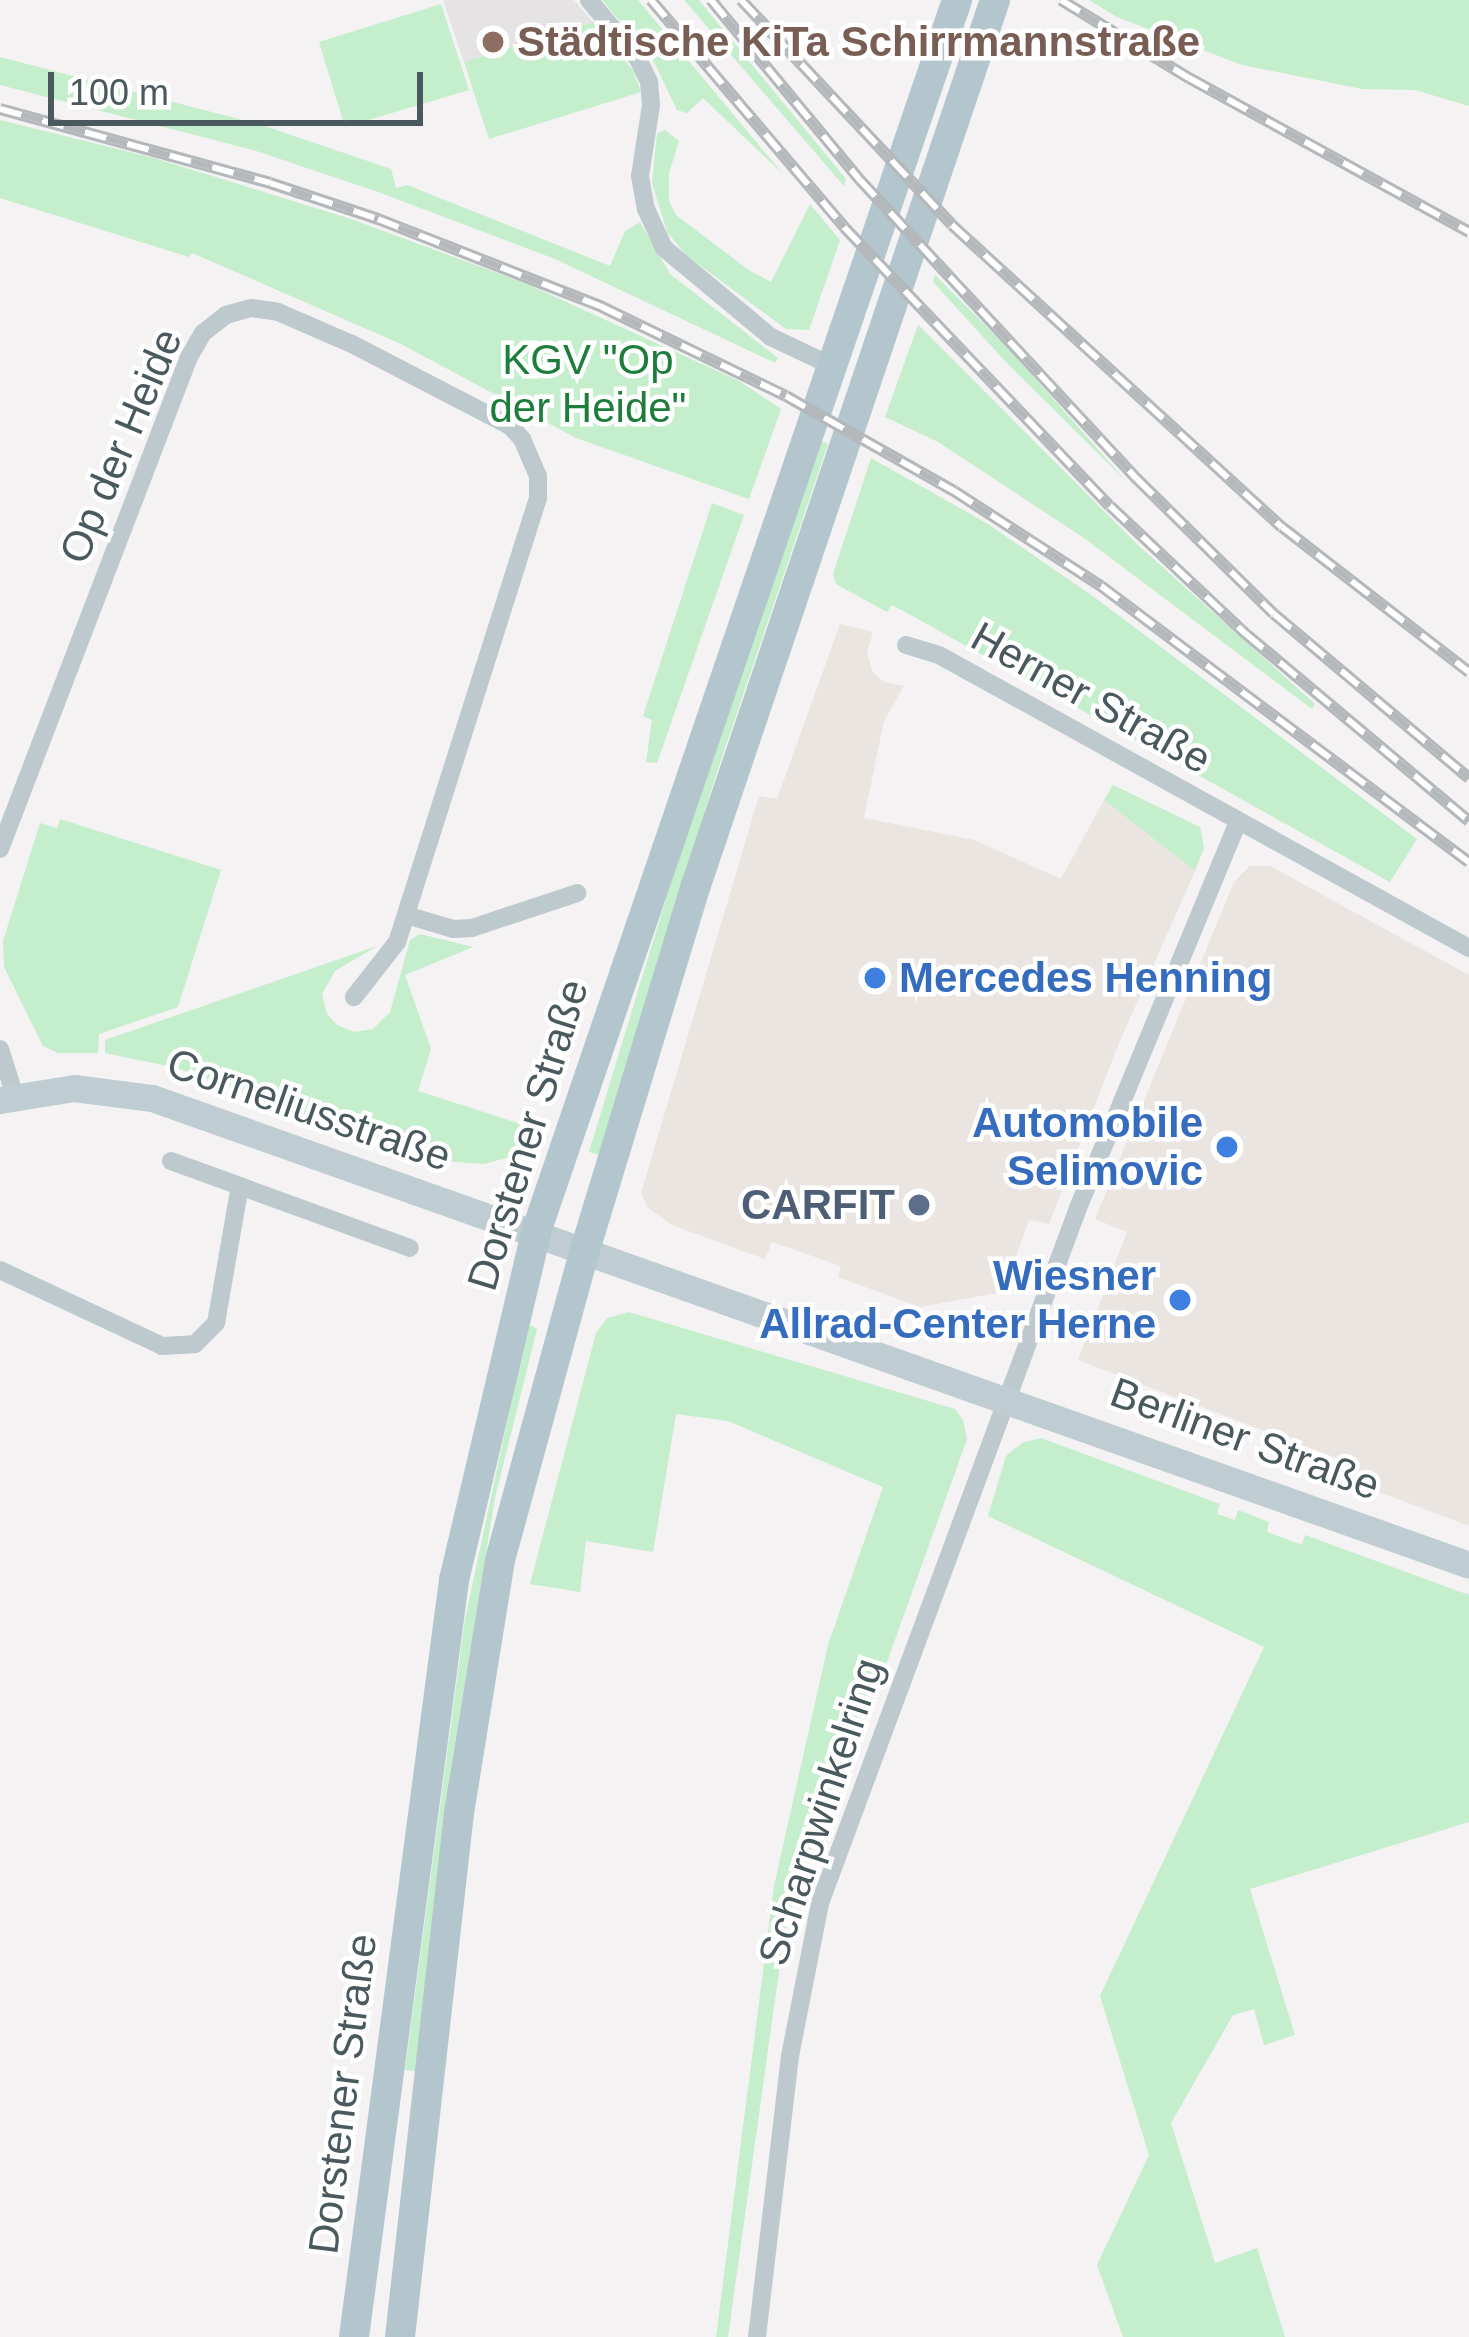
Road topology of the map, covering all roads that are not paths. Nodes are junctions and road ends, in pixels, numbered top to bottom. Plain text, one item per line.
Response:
1 (589, 0) edge
2 (957, 0) edge
3 (995, 0) edge
4 (830, 365) junction
5 (906, 645) dead end
6 (1238, 821) junction
7 (0, 849) edge
8 (577, 893) dead end
9 (406, 915) junction
10 (1469, 948) edge
11 (355, 997) dead end
12 (0, 1049) edge
13 (8, 1098) edge
14 (171, 1161) dead end
15 (240, 1186) junction
16 (536, 1232) junction
17 (410, 1248) dead end
18 (585, 1250) junction
19 (0, 1270) edge
20 (1005, 1396) junction
21 (1469, 1565) edge
22 (354, 2337) edge
23 (400, 2337) edge
24 (759, 2337) edge

1 - 4 street
2 - 4 main road, Dorstener Straße
3 - 18 main road, Dorstener Straße
4 - 16 main road, Dorstener Straße
5 - 6 street, Herner Straße
6 - 10 street, Herner Straße
6 - 20 street, Herner Straße
7 - 9 street, Op der Heide
8 - 9 street
9 - 11 street, Op der Heide
12 - 13 street
13 - 16 main road, Corneliusstraße
14 - 15 street
15 - 17 street
15 - 19 street
16 - 18 main road, Corneliusstraße
16 - 22 main road, Dorstener Straße
18 - 20 main road, Berliner Straße
18 - 23 main road, Dorstener Straße
20 - 21 main road, Berliner Straße
20 - 24 street, Scharpwinkelring

